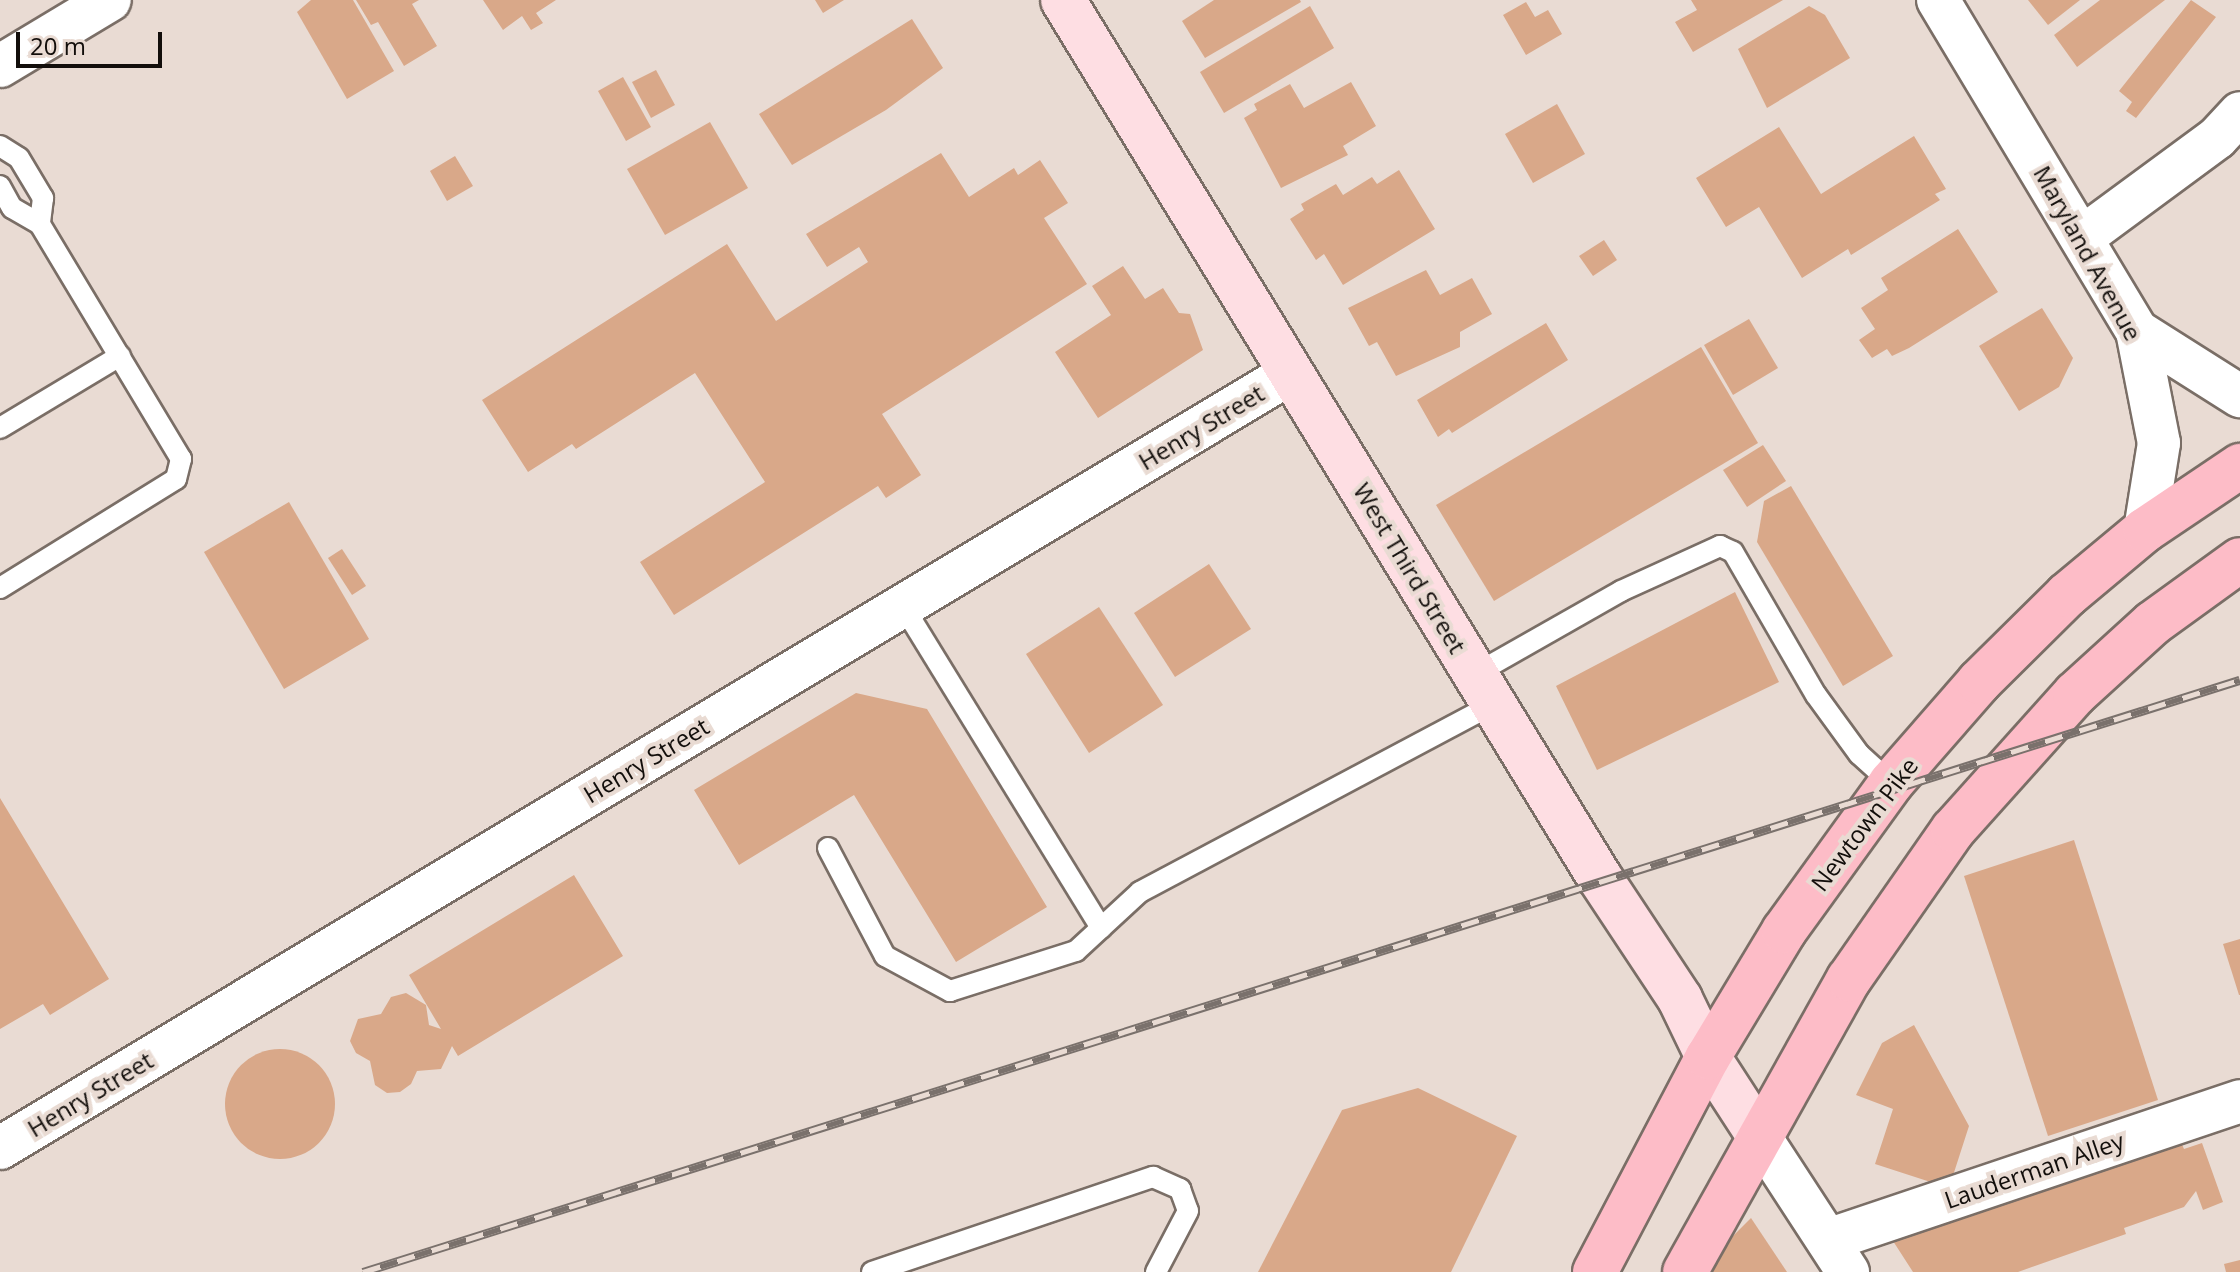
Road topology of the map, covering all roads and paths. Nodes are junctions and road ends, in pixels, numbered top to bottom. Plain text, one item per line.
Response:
1 (110, 0) edge
2 (1063, 0) edge
3 (1938, 0) edge
4 (0, 66) edge
5 (2240, 113) edge
6 (0, 147) edge
7 (0, 186) edge
8 (40, 224) junction
9 (2084, 236) junction
10 (2137, 331) junction
11 (120, 356) junction
12 (1291, 373) junction
13 (2240, 396) edge
14 (0, 428) edge
15 (2240, 466) edge
16 (2145, 530) junction
17 (2240, 560) edge
18 (0, 588) edge
19 (903, 606) junction
20 (1484, 689) junction
21 (1891, 783) junction
22 (828, 848) dead end
23 (1101, 928) junction
24 (1708, 1057) junction
25 (2240, 1101) edge
26 (1758, 1134) junction
27 (0, 1148) edge
28 (1838, 1256) edge
29 (872, 1272) edge
30 (1156, 1272) edge
31 (1595, 1272) edge
32 (1685, 1272) edge

1 - 4 street
2 - 12 main road, West Third Street
3 - 9 street, Maryland Avenue
5 - 9 street
6 - 8 lane
7 - 8 lane
8 - 11 lane
9 - 10 street, Maryland Avenue
10 - 13 street
10 - 16 street, Maryland Avenue
11 - 14 lane
11 - 18 lane
12 - 19 street, Henry Street
12 - 20 main road, West Third Street
15 - 16 main road, Newtown Pike
16 - 21 main road, Newtown Pike
17 - 26 main road
19 - 23 lane
19 - 27 street, Henry Street
20 - 21 lane
20 - 23 lane
20 - 24 main road, West Third Street
21 - 24 main road, Newtown Pike
22 - 23 lane
24 - 26 main road, West Third Street
24 - 31 main road, Newtown Pike
25 - 28 street, Lauderman Alley
26 - 28 street
26 - 32 main road
29 - 30 lane

